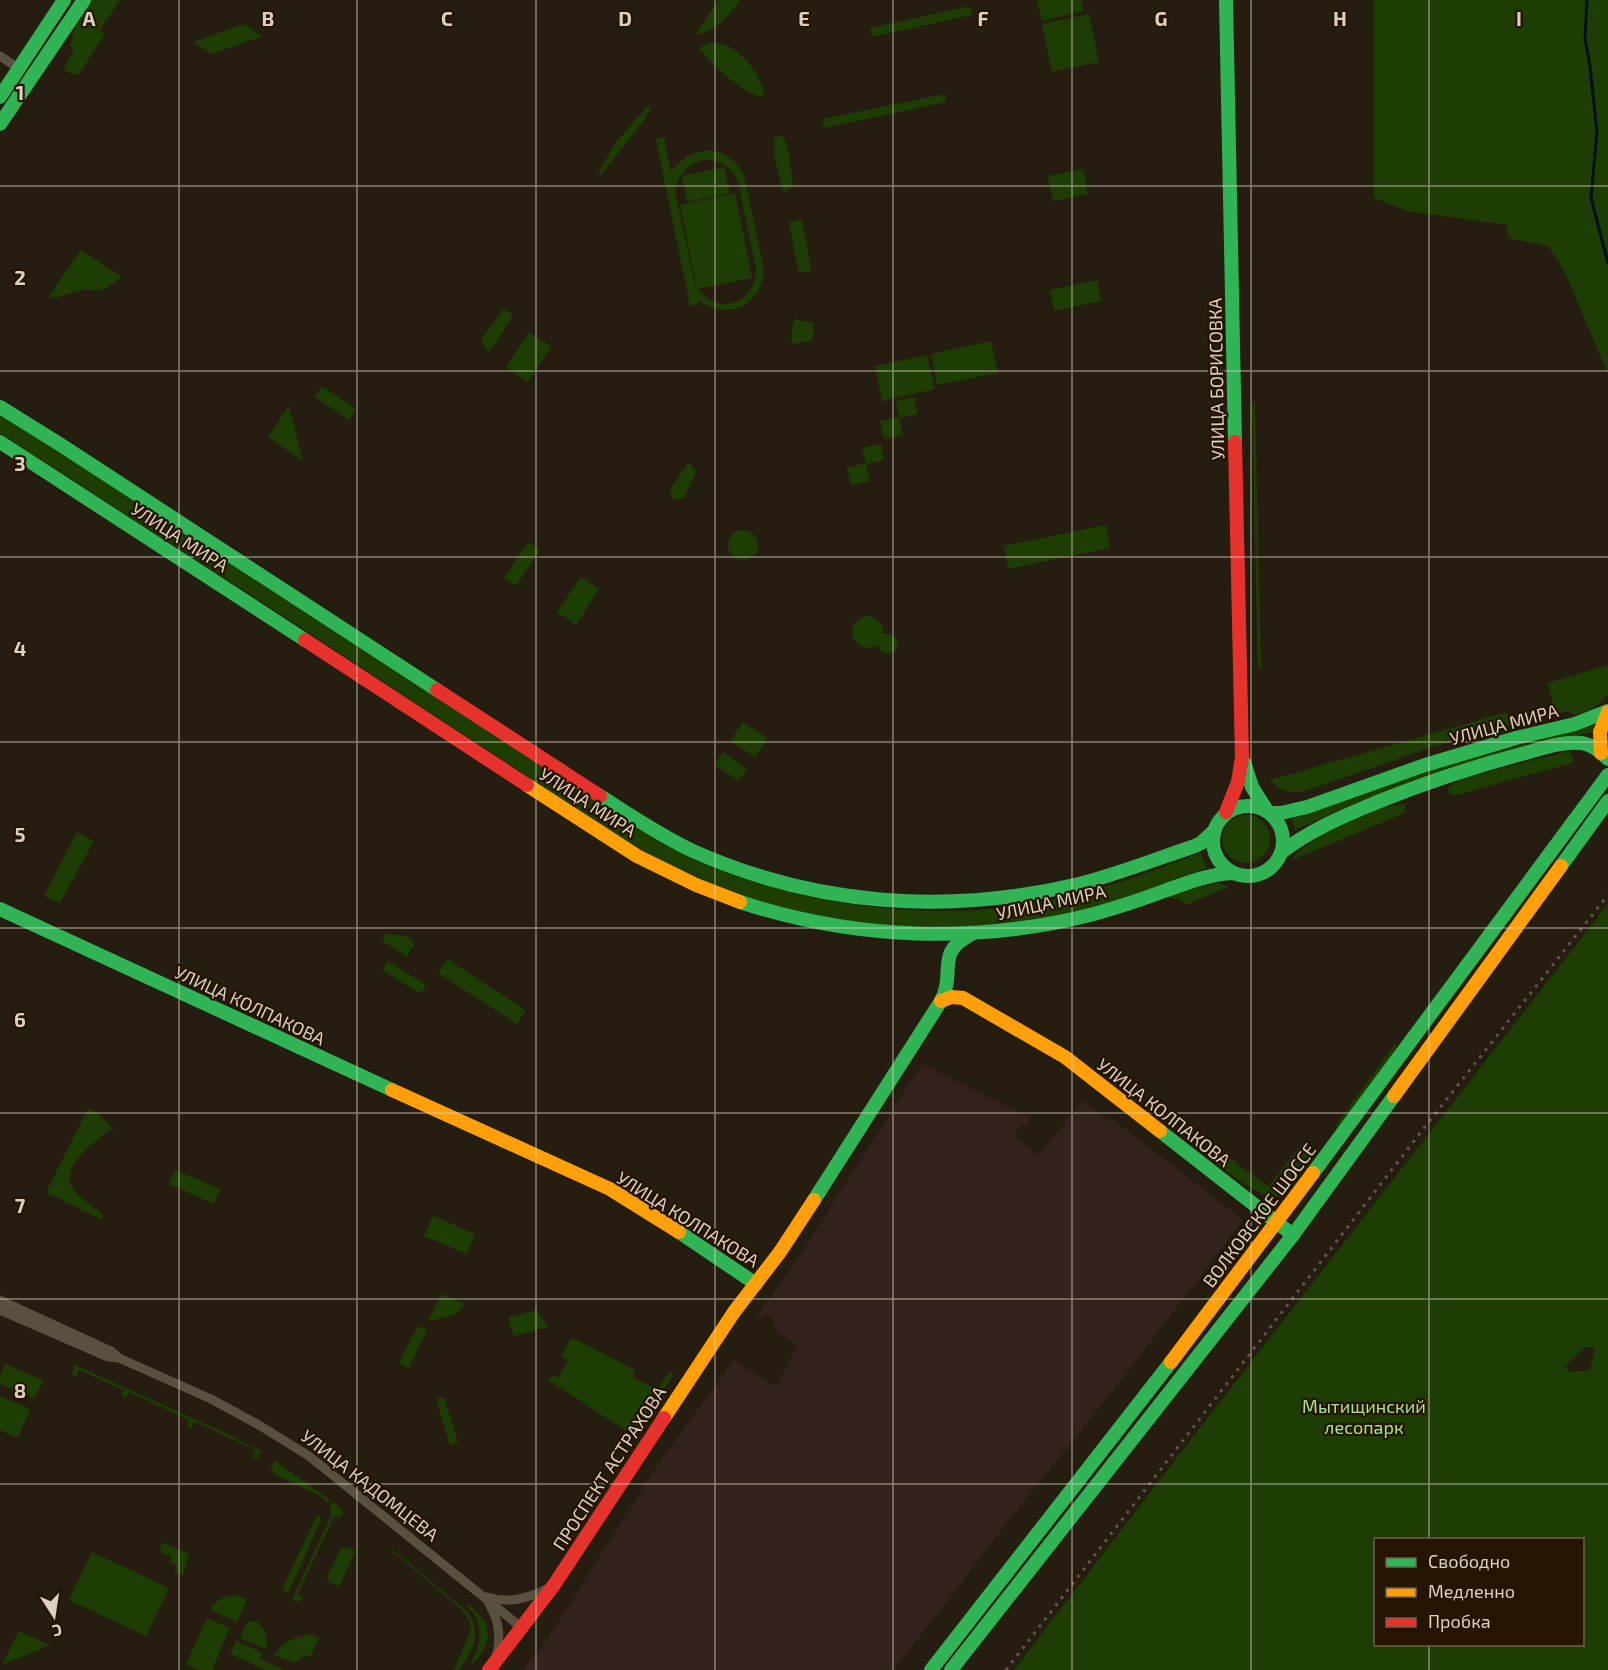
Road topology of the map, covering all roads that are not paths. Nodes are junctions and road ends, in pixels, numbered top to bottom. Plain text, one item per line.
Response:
1 (64, 0) edge
2 (84, 0) edge
3 (1226, 0) edge
4 (0, 56) edge
5 (18, 68) junction
6 (0, 97) edge
7 (0, 124) edge
8 (0, 407) edge
9 (0, 442) edge
10 (1608, 711) edge
11 (1605, 756) edge
12 (1242, 757) junction
13 (1608, 775) edge
14 (1608, 801) edge
15 (1268, 811) junction
16 (1226, 812) junction
17 (1214, 831) junction
18 (1282, 852) junction
19 (1233, 873) junction
20 (0, 909) edge
21 (972, 934) junction
22 (921, 935) junction
23 (948, 961) junction
24 (948, 978) junction
25 (963, 998) junction
26 (941, 1001) junction
27 (1275, 1222) junction
28 (1293, 1235) junction
29 (756, 1284) junction
30 (0, 1300) edge
31 (0, 1310) edge
32 (119, 1358) junction
33 (554, 1585) junction
34 (482, 1595) junction
35 (522, 1628) junction
36 (491, 1667) edge
37 (931, 1670) edge
38 (951, 1670) edge

1 - 5 main road
2 - 7 main road
3 - 12 main road, УЛИЦА БОРИСОВКА
4 - 5 street
5 - 6 main road
8 - 17 main road, УЛИЦА МИРА
9 - 22 main road, УЛИЦА МИРА
10 - 11 main road
10 - 15 main road, УЛИЦА МИРА
11 - 18 main road, УЛИЦА МИРА
12 - 15 main road, УЛИЦА БОРИСОВКА
12 - 16 main road, УЛИЦА БОРИСОВКА
13 - 27 main road, ВОЛКОВСКОЕ ШОССЕ
14 - 28 main road, ВОЛКОВСКОЕ ШОССЕ
15 - 16 main road
15 - 18 main road
16 - 17 main road
17 - 19 main road
18 - 19 main road
19 - 21 main road, УЛИЦА МИРА
20 - 29 main road, УЛИЦА КОЛПАКОВА
21 - 22 main road, УЛИЦА МИРА
21 - 23 main road
22 - 23 main road
23 - 24 main road, УЛИЦА КОЛПАКОВА
24 - 25 main road
24 - 26 main road, УЛИЦА КОЛПАКОВА
25 - 26 main road
25 - 27 main road, УЛИЦА КОЛПАКОВА
26 - 29 main road, УЛИЦА КОЛПАКОВА
27 - 28 main road, УЛИЦА КОЛПАКОВА
27 - 37 main road, ВОЛКОВСКОЕ ШОССЕ
28 - 38 main road, ВОЛКОВСКОЕ ШОССЕ
29 - 33 main road, ПРОСПЕКТ АСТРАХОВА
30 - 32 street, УЛИЦА КАДОМЦЕВА
31 - 32 street, УЛИЦА КАДОМЦЕВА
32 - 34 street, УЛИЦА КАДОМЦЕВА
33 - 34 street
33 - 35 main road, ПРОСПЕКТ АСТРАХОВА
34 - 35 street, УЛИЦА КАДОМЦЕВА
34 - 36 street
35 - 36 main road, ПРОСПЕКТ АСТРАХОВА

